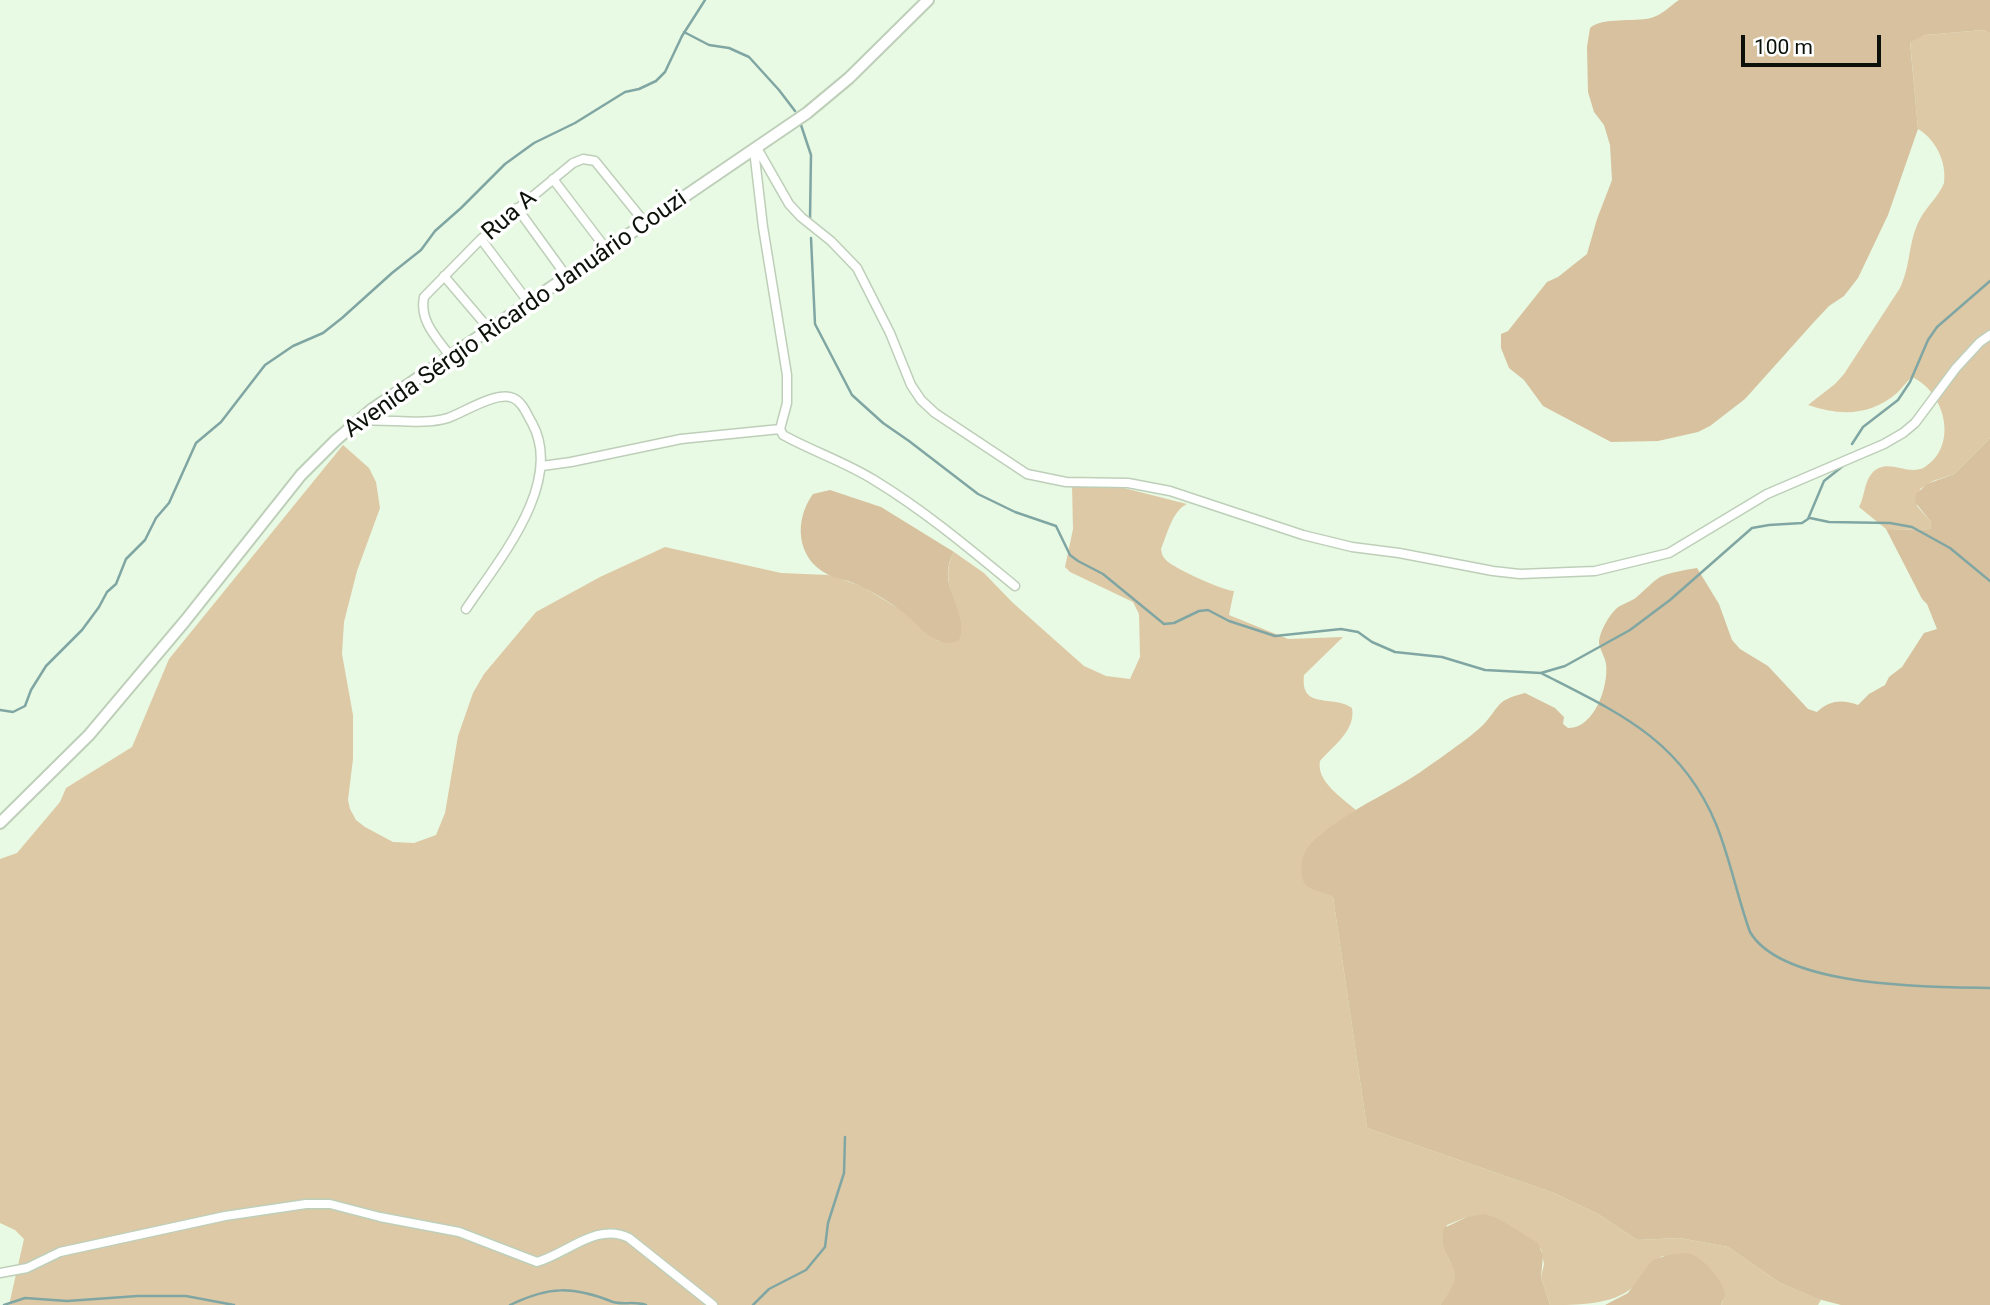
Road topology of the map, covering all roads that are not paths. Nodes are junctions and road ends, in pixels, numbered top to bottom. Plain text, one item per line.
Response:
1 (923, 2) edge
2 (756, 149) junction
3 (553, 179) junction
4 (517, 208) junction
5 (646, 224) junction
6 (481, 239) junction
7 (607, 250) junction
8 (444, 276) junction
9 (567, 277) junction
10 (529, 303) junction
11 (490, 330) junction
12 (1990, 335) edge
13 (450, 356) junction
14 (358, 421) junction
15 (780, 429) junction
16 (542, 466) junction
17 (1016, 586) dead end
18 (467, 609) dead end
19 (0, 823) edge
20 (0, 1273) edge
21 (713, 1305) edge

1 - 2 street, Avenida Sérgio Ricardo Januário Couzi
2 - 5 street, Avenida Sérgio Ricardo Januário Couzi
2 - 12 street
2 - 15 street
3 - 4 street, Rua A
3 - 5 street, Rua A
3 - 7 street
4 - 6 street, Rua A
4 - 9 street
5 - 7 street, Avenida Sérgio Ricardo Januário Couzi
6 - 8 street, Rua A
6 - 10 street
7 - 9 street, Avenida Sérgio Ricardo Januário Couzi
8 - 11 street
8 - 13 street, Rua A
9 - 10 street, Avenida Sérgio Ricardo Januário Couzi
10 - 11 street, Avenida Sérgio Ricardo Januário Couzi
11 - 13 street, Avenida Sérgio Ricardo Januário Couzi
13 - 14 street, Avenida Sérgio Ricardo Januário Couzi
14 - 16 street
14 - 19 street, Avenida Sérgio Ricardo Januário Couzi
15 - 16 street
15 - 17 street
16 - 18 street
20 - 21 street

